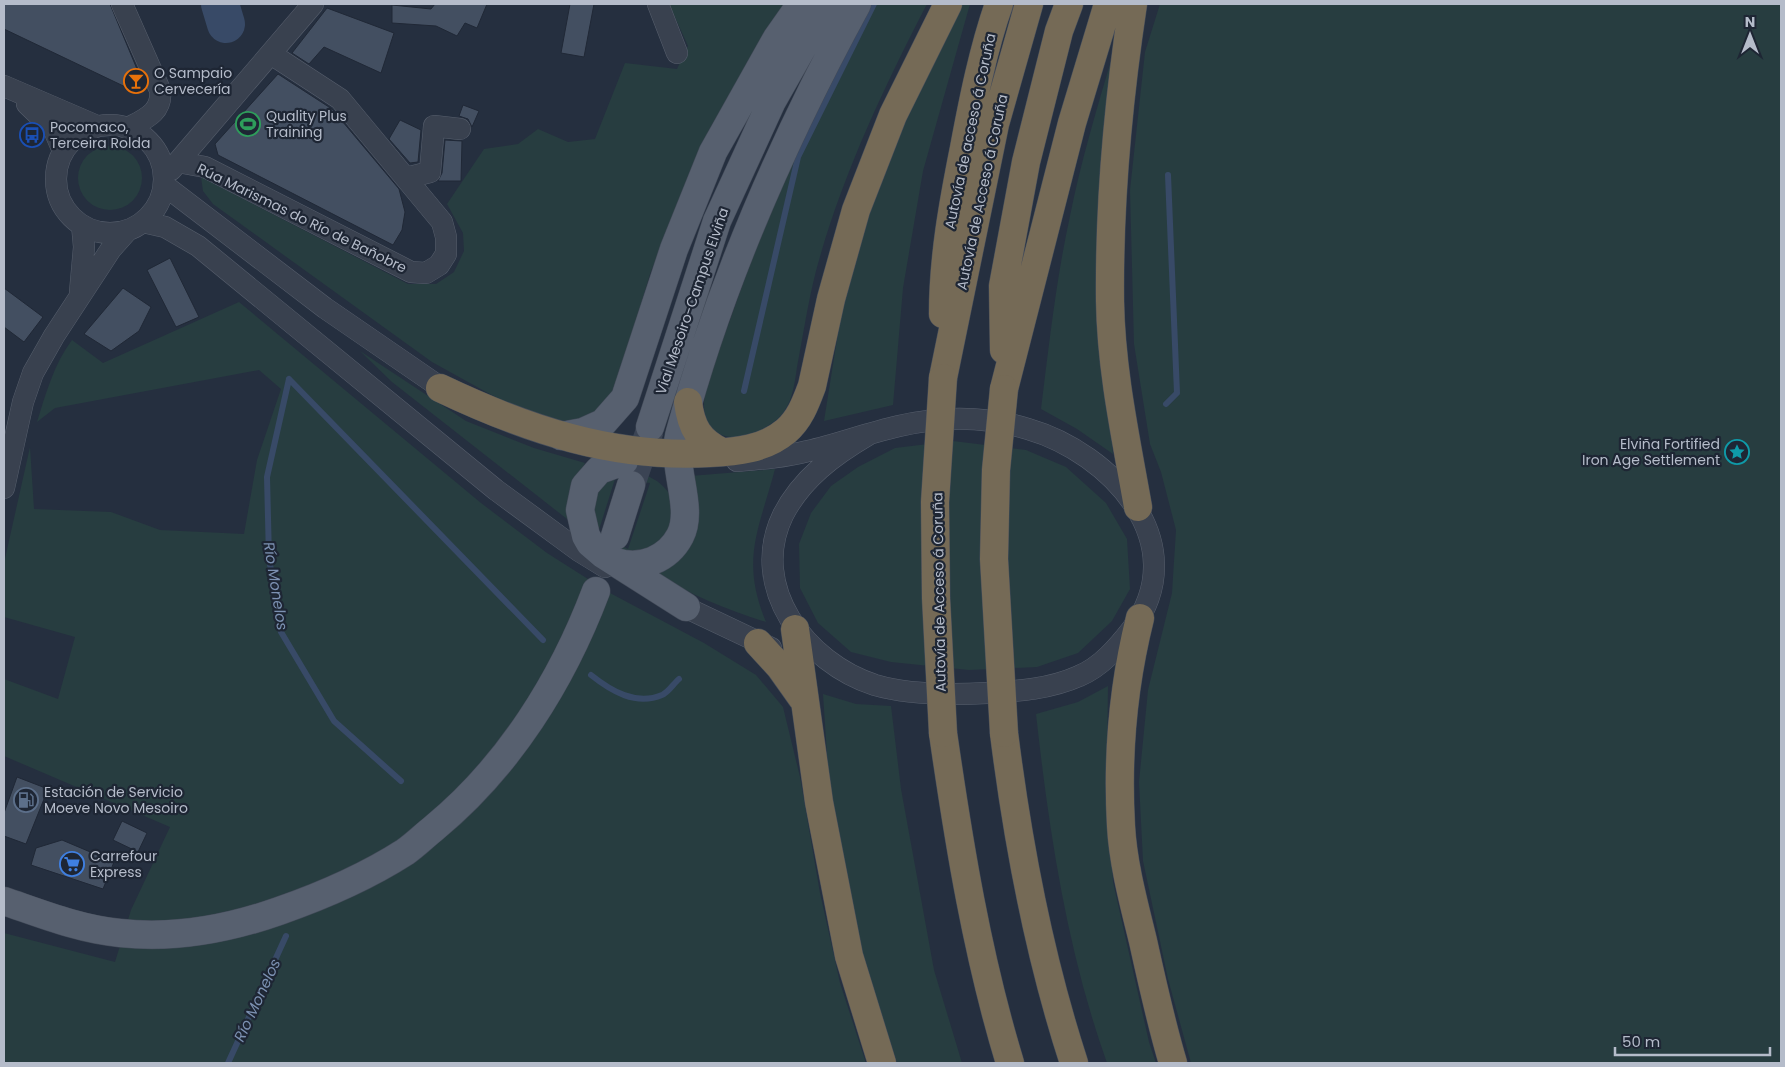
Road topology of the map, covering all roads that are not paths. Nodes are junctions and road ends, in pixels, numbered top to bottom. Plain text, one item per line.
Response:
1 (122, 4) edge
2 (313, 4) edge
3 (658, 4) edge
4 (857, 4) edge
5 (948, 4) edge
6 (999, 4) edge
7 (1029, 4) edge
8 (1070, 4) edge
9 (1108, 4) edge
10 (1133, 4) edge
11 (819, 7) edge
12 (677, 53) dead end
13 (271, 54) junction
14 (4, 86) edge
15 (97, 126) junction
16 (128, 128) junction
17 (460, 129) dead end
18 (204, 130) junction
19 (152, 145) junction
20 (63, 151) junction
21 (178, 162) junction
22 (406, 178) junction
23 (164, 181) junction
24 (82, 225) junction
25 (135, 226) junction
26 (77, 302) junction
27 (943, 378) junction
28 (440, 388) junction
29 (1004, 389) junction
30 (13, 400) edge
31 (688, 402) junction
32 (650, 427) tunnel mouth
33 (868, 434) junction
34 (561, 436) junction
35 (722, 452) junction
36 (677, 459) junction
37 (627, 473) junction
38 (4, 488) edge
39 (1138, 507) junction
40 (616, 549) junction
41 (596, 591) dead end
42 (686, 607) junction
43 (1140, 618) junction
44 (795, 629) junction
45 (758, 643) junction
46 (799, 658) junction
47 (840, 670) junction
48 (806, 703) junction
49 (4, 901) edge
50 (882, 1063) edge
51 (1010, 1063) edge
52 (1074, 1063) edge
53 (1173, 1063) edge

1 - 16 street
2 - 13 street
3 - 12 street
4 - 31 main road
5 - 35 highway
6 - 27 highway, Autovía de acceso á Coruña
7 - 27 highway, Autovía de Acceso á Coruña
8 - 29 highway
9 - 29 highway
10 - 39 highway
11 - 32 main road, Vial Mesoiro-Campus Elviña
11 - 34 main road
13 - 18 street
13 - 22 street
14 - 15 street
14 - 20 street
15 - 16 street
15 - 20 street
16 - 19 street
17 - 22 street
18 - 19 street
18 - 21 street
19 - 23 street
20 - 24 street
21 - 22 street, Rúa Marismas do Río de Bañobre
21 - 23 street
23 - 25 street
23 - 28 street
24 - 25 street
24 - 26 street
25 - 26 street
25 - 42 street
26 - 30 street
27 - 51 highway, Autovía de Acceso á Coruña, bridge
28 - 34 highway
28 - 37 street
29 - 52 highway, bridge
30 - 38 street
31 - 35 highway
31 - 36 main road
33 - 36 street
33 - 39 street
33 - 44 street
34 - 36 highway
35 - 36 highway
36 - 37 street
36 - 40 main road
37 - 40 main road
37 - 40 main road
39 - 43 street
40 - 42 main road
41 - 49 main road
42 - 45 street
43 - 47 street
43 - 53 highway
44 - 46 highway
44 - 47 street
45 - 46 street
45 - 48 highway
46 - 47 street
46 - 48 highway
48 - 50 highway

